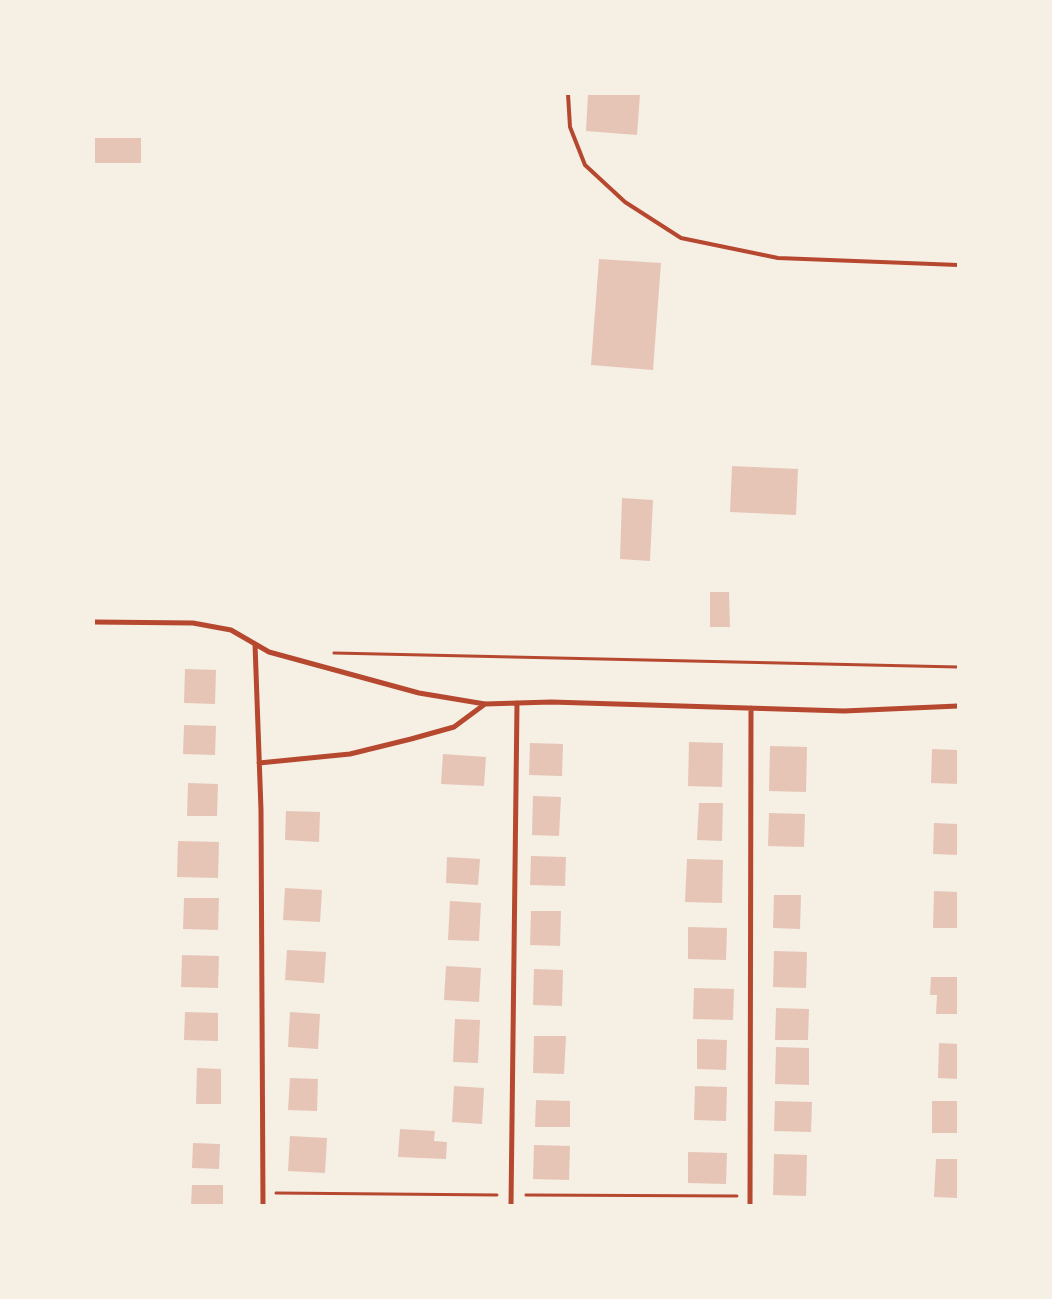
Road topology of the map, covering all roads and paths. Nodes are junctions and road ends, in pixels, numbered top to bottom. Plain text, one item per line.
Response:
1 (568, 94) edge
2 (958, 265) edge
3 (94, 622) edge
4 (255, 644) junction
5 (325, 653) dead end
6 (958, 667) edge
7 (517, 703) junction
8 (485, 704) junction
9 (958, 706) edge
10 (751, 708) junction
11 (259, 763) junction
12 (263, 1205) edge
13 (511, 1205) edge
14 (750, 1205) edge

1 - 2 lane
3 - 4 street
4 - 8 street
4 - 11 street
5 - 6 path
7 - 8 street
7 - 10 street
7 - 13 street
8 - 11 street
9 - 10 street
10 - 14 street
11 - 12 street

